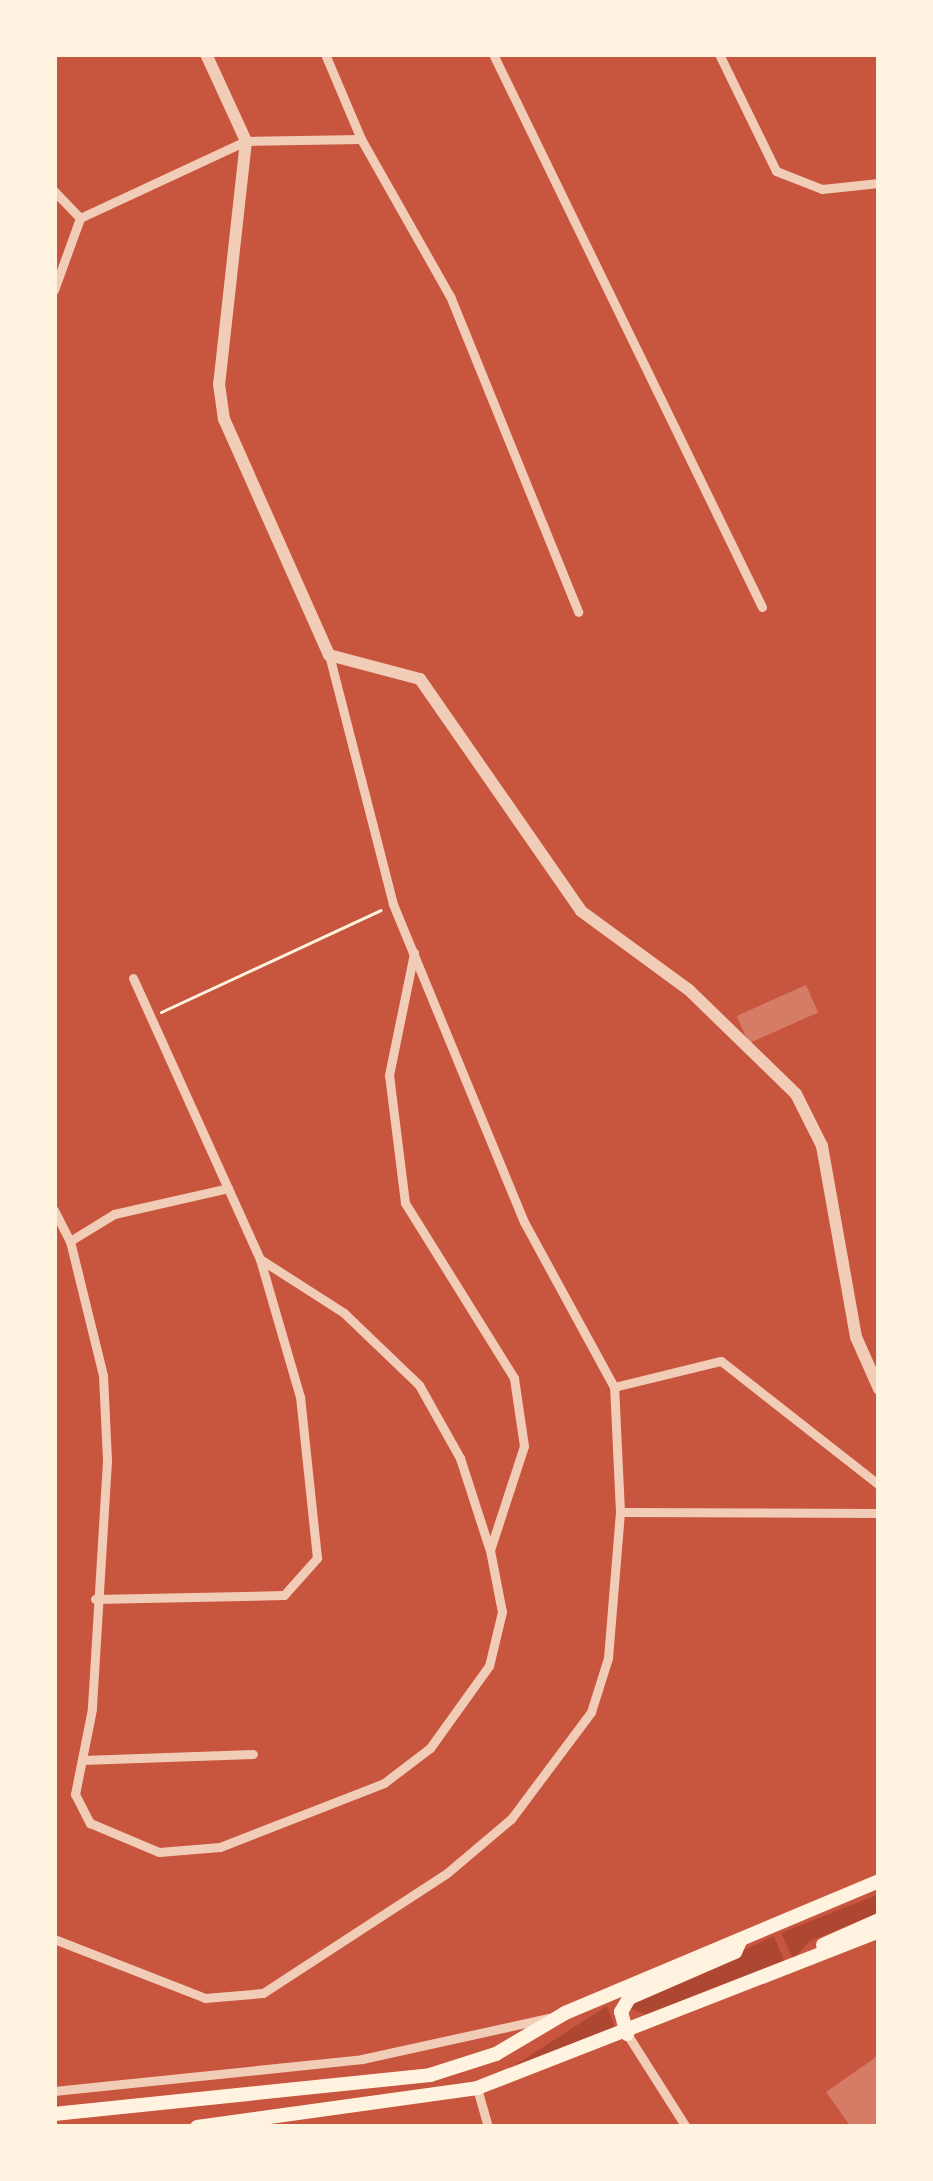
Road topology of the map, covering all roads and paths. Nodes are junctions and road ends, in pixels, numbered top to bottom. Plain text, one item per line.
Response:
1 (206, 54) edge
2 (325, 54) edge
3 (493, 54) edge
4 (719, 54) edge
5 (361, 139) junction
6 (246, 140) junction
7 (879, 183) edge
8 (54, 191) edge
9 (80, 218) junction
10 (54, 290) edge
11 (762, 607) dead end
12 (578, 612) dead end
13 (329, 655) junction
14 (393, 904) junction
15 (414, 953) junction
16 (133, 978) dead end
17 (148, 1018) junction
18 (228, 1188) junction
19 (54, 1210) edge
20 (70, 1241) junction
21 (260, 1259) junction
22 (614, 1387) junction
23 (879, 1389) edge
24 (879, 1485) edge
25 (620, 1512) junction
26 (879, 1514) edge
27 (490, 1550) junction
28 (95, 1599) junction
29 (253, 1754) dead end
30 (82, 1760) junction
31 (879, 1881) edge
32 (879, 1920) edge
33 (879, 1931) edge
34 (741, 1939) junction
35 (54, 1940) edge
36 (814, 1958) junction
37 (565, 2013) junction
38 (627, 2034) junction
39 (477, 2088) junction
40 (54, 2091) edge
41 (54, 2114) edge
42 (260, 2124) edge
43 (197, 2127) edge
44 (488, 2127) edge
45 (686, 2127) edge

1 - 6 street
2 - 5 street
3 - 11 street
4 - 7 street
5 - 6 street
5 - 12 street
6 - 9 street
6 - 13 street
8 - 9 street
9 - 10 street
13 - 14 street
13 - 23 street
14 - 15 street
14 - 17 path
15 - 22 street
15 - 27 street
16 - 17 street
17 - 18 street
18 - 20 street
18 - 21 street
19 - 20 street
20 - 28 street
21 - 27 street
21 - 28 street
22 - 24 street
22 - 25 street
25 - 26 street
25 - 35 street
27 - 30 street
28 - 30 street
29 - 30 street
31 - 34 main road
32 - 36 main road
33 - 36 main road
34 - 37 main road
34 - 38 main road
36 - 38 main road
37 - 40 street
37 - 41 main road
38 - 39 main road
38 - 45 street
39 - 42 main road
39 - 44 street
42 - 43 main road

